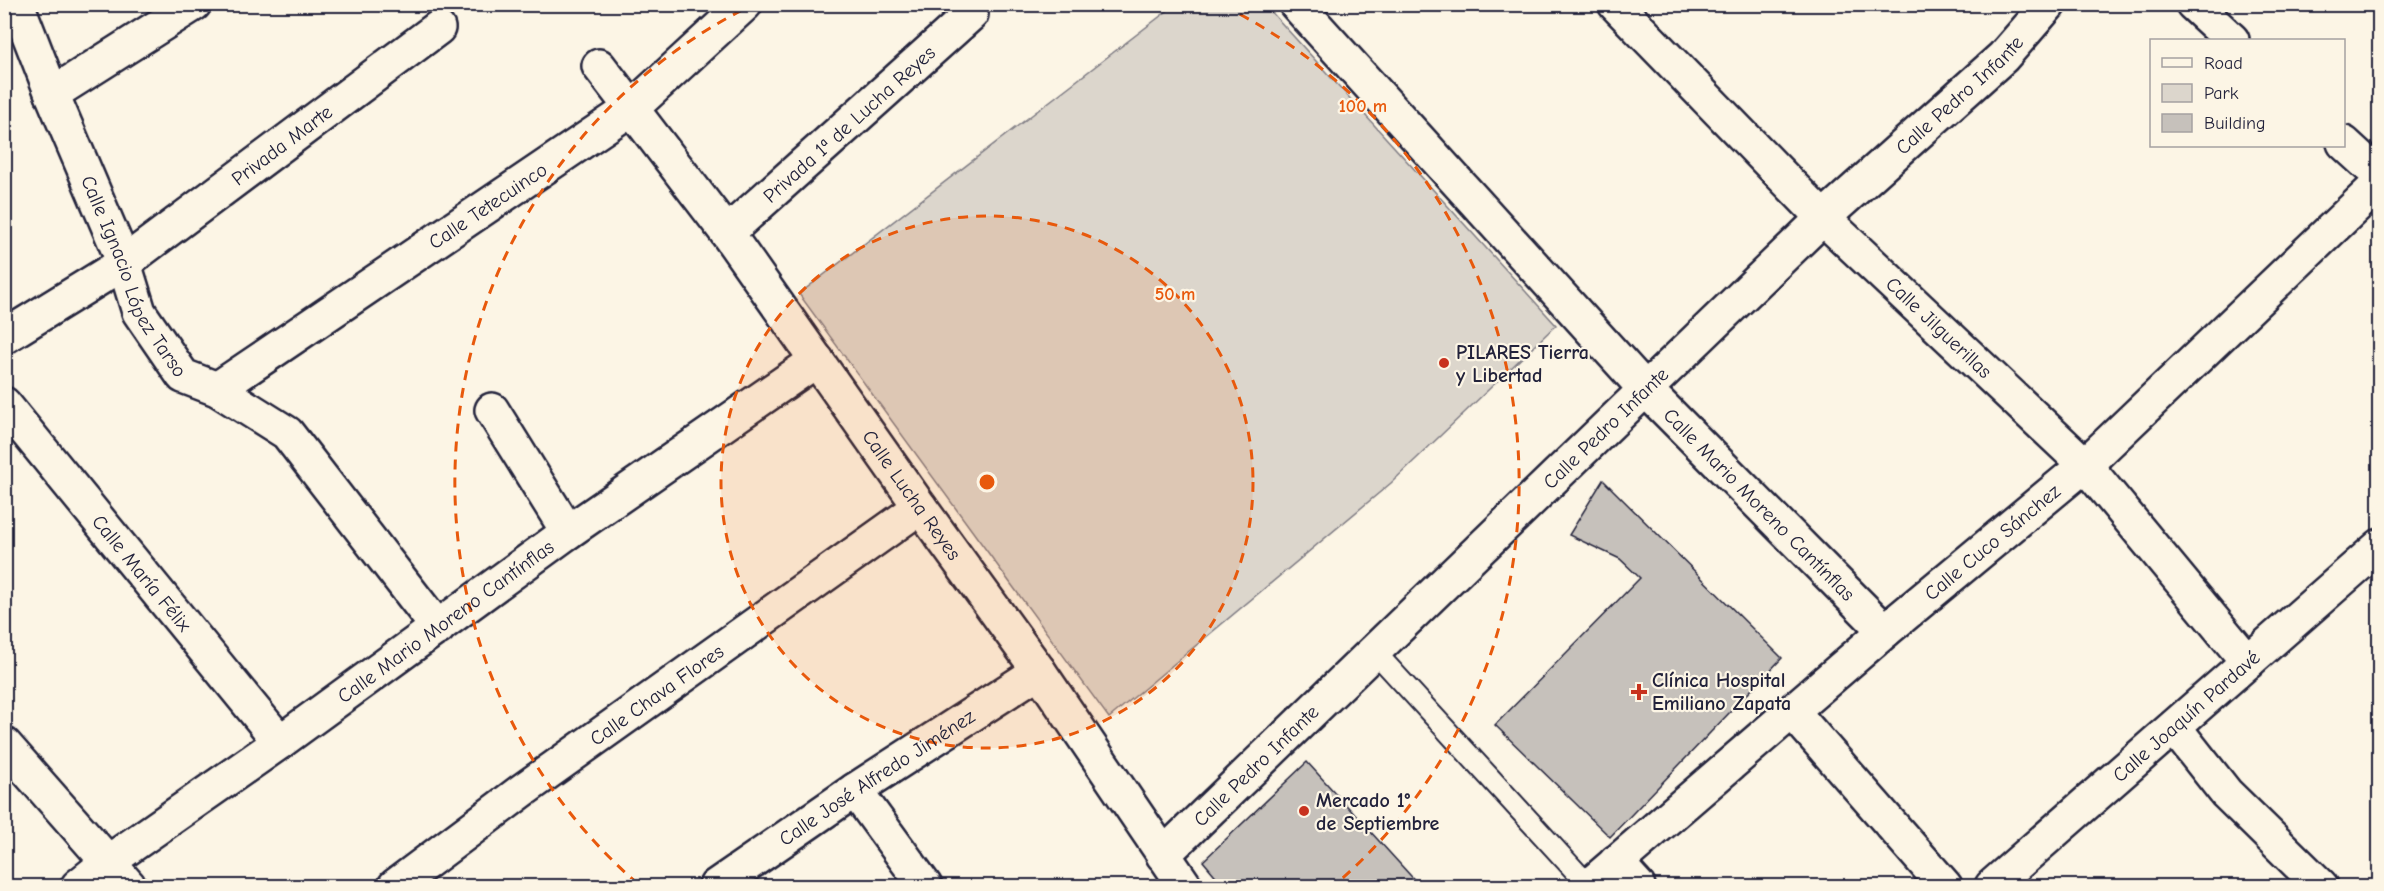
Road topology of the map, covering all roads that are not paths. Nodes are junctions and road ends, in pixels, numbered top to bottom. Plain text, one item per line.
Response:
1 (15, 4) edge
2 (194, 4) edge
3 (745, 4) edge
4 (1296, 4) edge
5 (1615, 4) edge
6 (2049, 4) edge
7 (2193, 4) edge
8 (4, 12) edge
9 (971, 14) dead end
10 (438, 28) dead end
11 (2231, 39) edge
12 (599, 66) dead end
13 (52, 94) junction
14 (632, 108) junction
15 (2345, 145) edge
16 (2379, 176) edge
17 (2379, 183) edge
18 (1823, 218) junction
19 (727, 233) junction
20 (124, 263) junction
21 (4, 337) edge
22 (817, 360) junction
23 (1645, 389) junction
24 (217, 390) junction
25 (4, 404) edge
26 (492, 410) dead end
27 (2085, 465) junction
28 (920, 507) junction
29 (568, 532) junction
30 (2379, 546) edge
31 (438, 628) junction
32 (1885, 631) junction
33 (1374, 651) junction
34 (2248, 662) junction
35 (1039, 671) junction
36 (1792, 711) junction
37 (2174, 727) junction
38 (280, 741) junction
39 (4, 744) edge
40 (855, 790) junction
41 (1163, 855) junction
42 (1616, 862) junction
43 (118, 874) edge
44 (78, 886) edge
45 (395, 886) edge
46 (716, 886) edge
47 (925, 886) edge
48 (1185, 886) edge
49 (1589, 886) edge
50 (1638, 886) edge
51 (1945, 886) edge
52 (1992, 886) edge
53 (2321, 886) edge

1 - 8 street
1 - 13 street, Calle Ignacio López Tarso
2 - 13 street
3 - 14 street, Calle Tetecuinco
4 - 23 street, Calle Mario Moreno Cantínflas
5 - 18 street, Calle Jilguerillas
6 - 18 street, Calle Pedro Infante
7 - 11 street
9 - 19 street, Privada 1ª de Lucha Reyes
10 - 20 street, Privada Marte
12 - 14 street, Calle Lucha Reyes
13 - 20 street, Calle Ignacio López Tarso
14 - 19 street, Calle Lucha Reyes
14 - 24 street, Calle Tetecuinco
15 - 16 street
17 - 27 street, Calle Cuco Sánchez
18 - 23 street, Calle Pedro Infante
18 - 27 street, Calle Jilguerillas
19 - 22 street, Calle Lucha Reyes
20 - 21 street, Privada Marte
20 - 24 street, Calle Ignacio López Tarso
22 - 28 street, Calle Lucha Reyes
22 - 29 street, Calle Mario Moreno Cantínflas
23 - 32 street, Calle Mario Moreno Cantínflas
23 - 33 street, Calle Pedro Infante
24 - 31 street, Calle Ignacio López Tarso
25 - 38 street, Calle María Félix
26 - 29 street
27 - 32 street, Calle Cuco Sánchez
27 - 34 street, Calle Jilguerillas
28 - 35 street, Calle Lucha Reyes
28 - 45 street, Calle Chava Flores
29 - 31 street, Calle Mario Moreno Cantínflas
30 - 34 street, Calle Joaquín Pardavé
31 - 38 street, Calle Mario Moreno Cantínflas
32 - 36 street, Calle Cuco Sánchez
33 - 41 street, Calle Pedro Infante
33 - 49 lane
34 - 37 street, Calle Joaquín Pardavé
35 - 40 street, Calle José Alfredo Jiménez
35 - 41 street, Calle Lucha Reyes
36 - 42 street, Calle Cuco Sánchez
36 - 51 street
37 - 52 street, Calle Joaquín Pardavé
37 - 53 street
38 - 43 street, Calle Mario Moreno Cantínflas
39 - 43 street
40 - 46 street, Calle José Alfredo Jiménez
40 - 47 street
41 - 48 street, Calle Lucha Reyes
42 - 49 street, Calle Cuco Sánchez
42 - 50 street
43 - 44 street, Calle Mario Moreno Cantínflas

